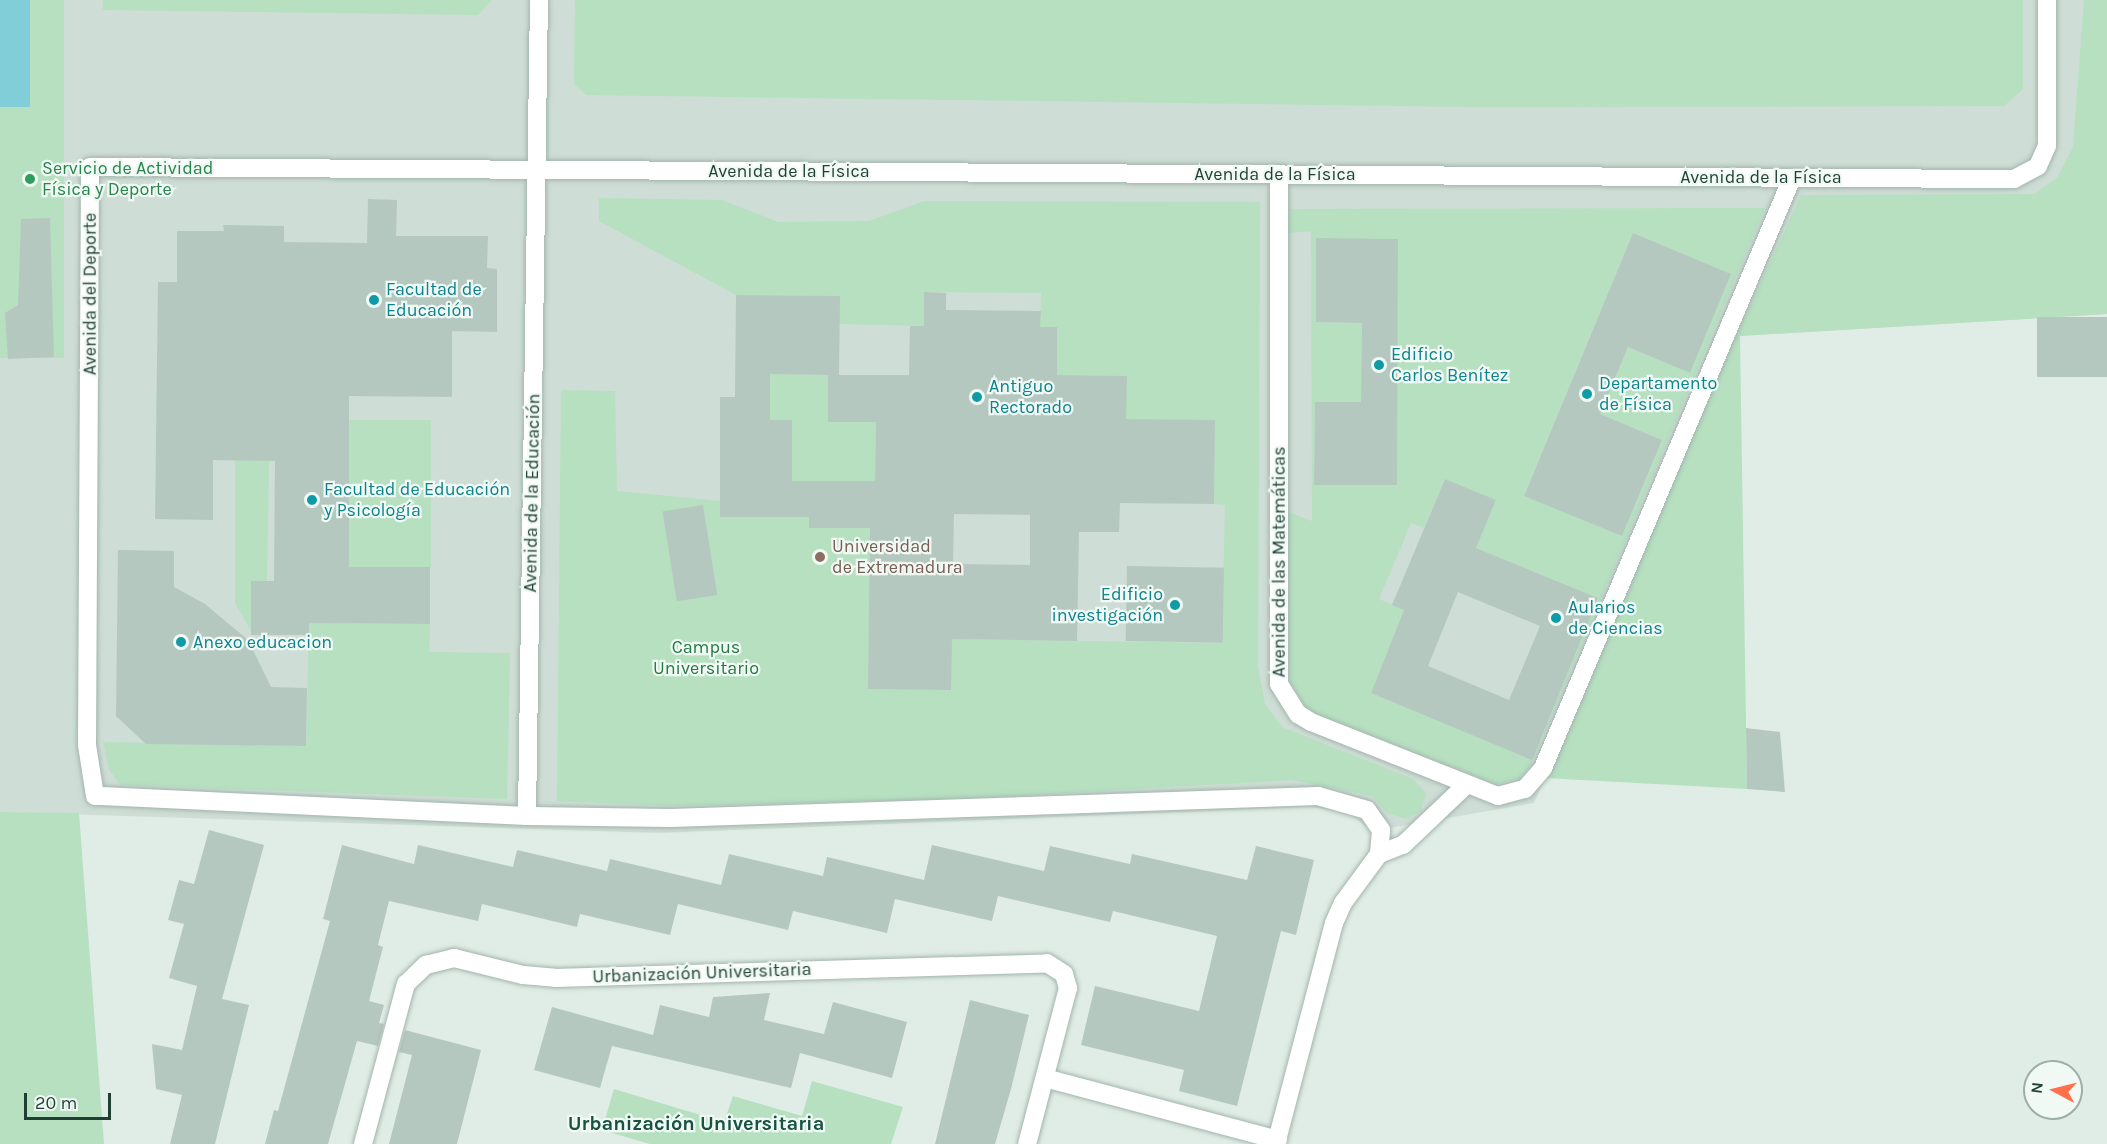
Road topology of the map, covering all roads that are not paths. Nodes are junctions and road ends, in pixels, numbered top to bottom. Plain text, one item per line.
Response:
1 (539, 0) edge
2 (2047, 0) edge
3 (537, 169) junction
4 (1279, 174) junction
5 (1792, 178) junction
6 (1466, 786) junction
7 (527, 816) junction
8 (1379, 854) junction
9 (1045, 1078) junction
10 (1277, 1142) edge
11 (363, 1144) edge
12 (1027, 1144) edge

1 - 3 street, Avenida de la Educación
2 - 5 street, Avenida de la Física
3 - 4 street, Avenida de la Física
3 - 7 street, Avenida de la Educación
3 - 7 street, Avenida del Deporte
4 - 5 street, Avenida de la Física
4 - 6 street, Avenida de las Matemáticas
5 - 6 street, Avenida de las Matemáticas
6 - 8 street
7 - 8 street
8 - 10 street
9 - 10 street
9 - 11 street, Urbanización Universitaria
9 - 12 street, Urbanización Universitaria

